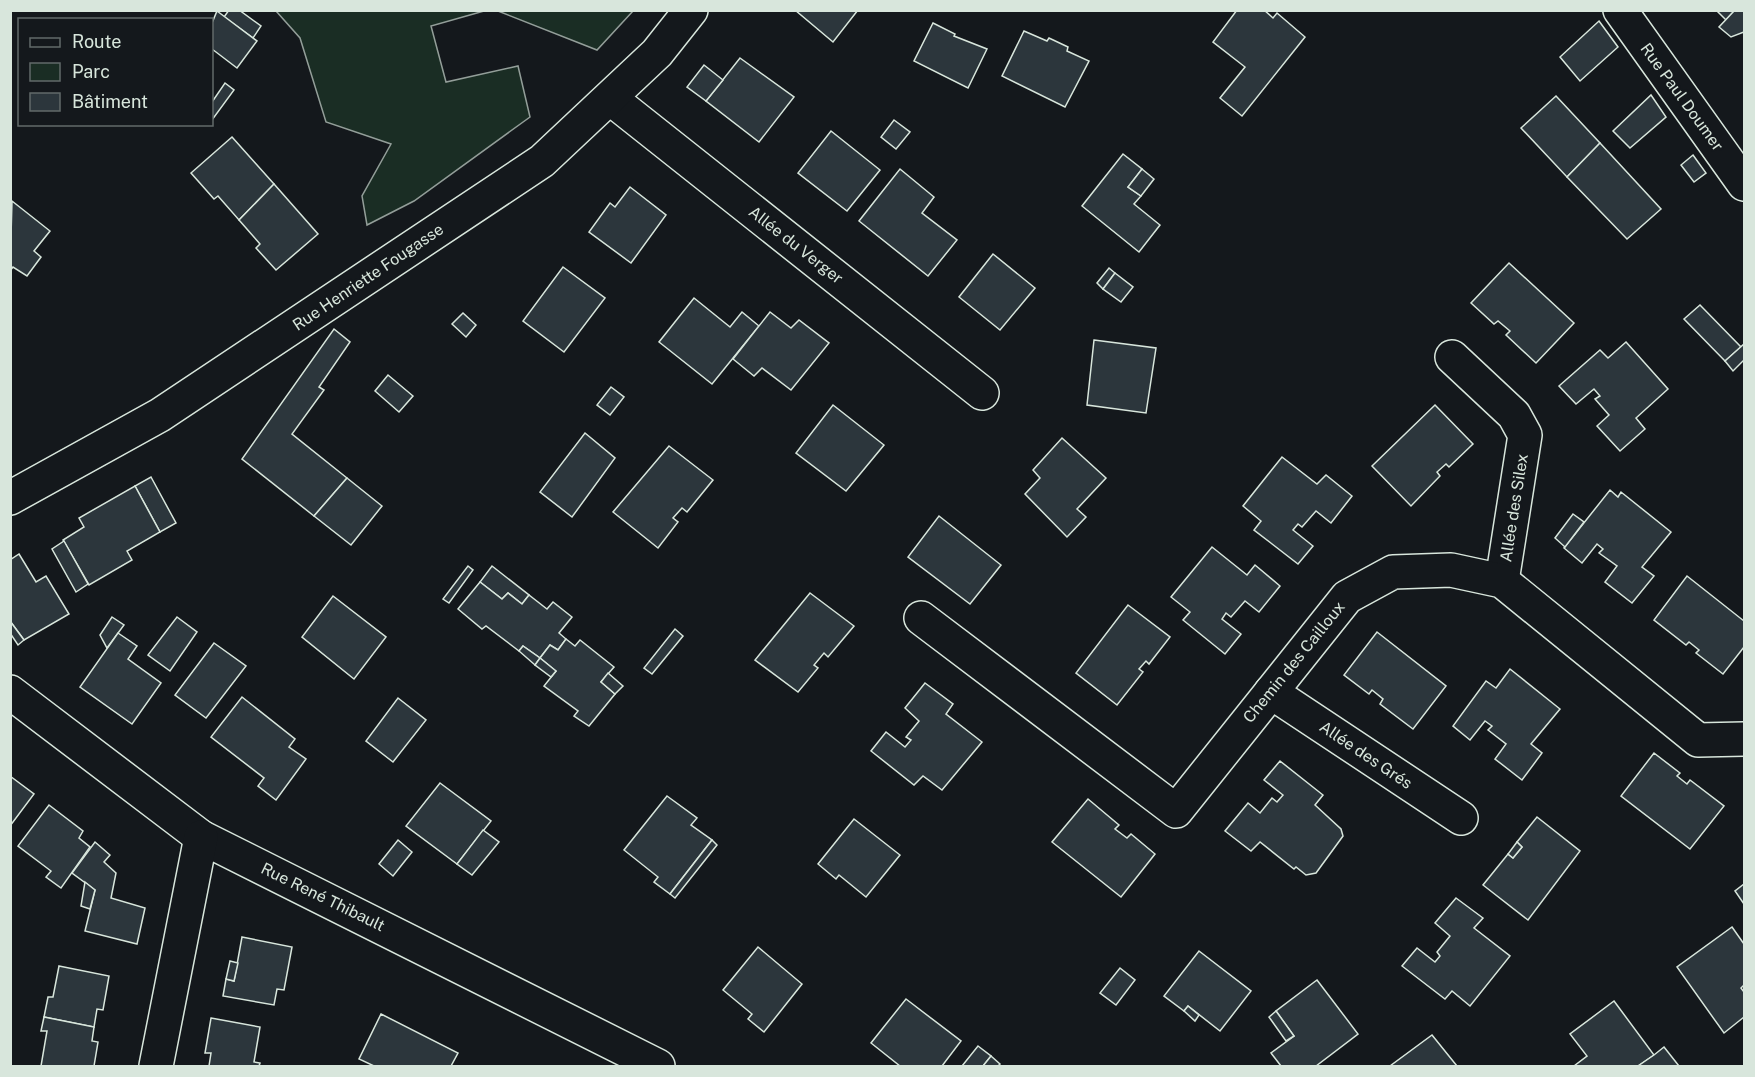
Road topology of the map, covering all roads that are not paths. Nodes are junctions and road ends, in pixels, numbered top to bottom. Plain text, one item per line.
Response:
1 (692, 10) edge
2 (1620, 10) edge
3 (610, 98) junction
4 (1744, 184) edge
5 (1452, 357) dead end
6 (982, 393) dead end
7 (10, 498) edge
8 (1502, 581) junction
9 (921, 618) dead end
10 (10, 692) edge
11 (1270, 692) junction
12 (1744, 739) edge
13 (1461, 818) dead end
14 (201, 837) junction
15 (156, 1066) edge
16 (657, 1066) edge

1 - 3 street, Rue Henriette Fougasse
2 - 4 street, Rue Paul Doumer
3 - 6 street, Allée du Verger
3 - 7 street, Rue Henriette Fougasse
5 - 8 street, Allée des Silex
8 - 11 street, Chemin des Cailloux
8 - 12 street, Chemin des Cailloux
9 - 11 street, Chemin des Cailloux
10 - 14 street, Rue René Thibault
11 - 13 street, Allée des Grés
14 - 15 street
14 - 16 street, Rue René Thibault

